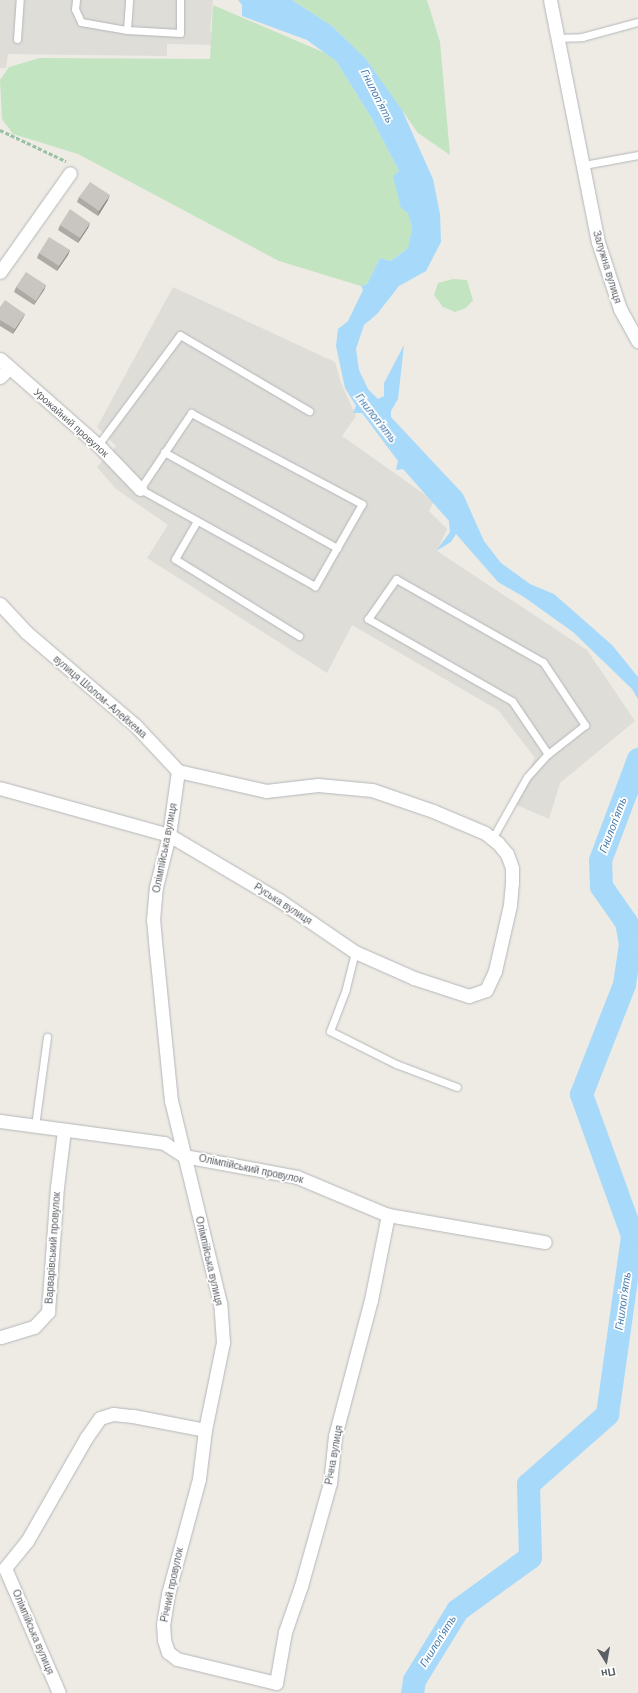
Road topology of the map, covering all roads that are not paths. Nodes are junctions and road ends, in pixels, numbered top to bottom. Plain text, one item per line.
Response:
1 (20, 0) edge
2 (76, 0) edge
3 (129, 0) edge
4 (180, 0) edge
5 (550, 0) edge
6 (638, 22) edge
7 (127, 30) junction
8 (557, 38) junction
9 (17, 39) dead end
10 (638, 155) edge
11 (584, 165) junction
12 (70, 173) road end
13 (0, 272) edge
14 (638, 341) edge
15 (3, 368) edge
16 (309, 411) dead end
17 (98, 446) junction
18 (164, 452) junction
19 (140, 489) junction
20 (197, 520) junction
21 (337, 548) junction
22 (0, 604) edge
23 (299, 636) dead end
24 (548, 754) junction
25 (178, 771) junction
26 (0, 788) edge
27 (169, 835) junction
28 (492, 839) junction
29 (355, 952) junction
30 (47, 1036) dead end
31 (457, 1087) dead end
32 (0, 1121) edge
33 (35, 1126) junction
34 (64, 1130) junction
35 (184, 1156) junction
36 (388, 1216) junction
37 (545, 1242) dead end
38 (1, 1337) dead end
39 (205, 1430) junction
40 (3, 1564) edge
41 (276, 1688) edge
42 (59, 1693) edge

1 - 9 lane
2 - 7 lane
3 - 7 lane
4 - 7 lane
5 - 8 street, Залужна вулиця
6 - 8 lane
8 - 11 street, Залужна вулиця
10 - 11 lane
11 - 14 street, Залужна вулиця
12 - 13 street
15 - 17 street, Урожайний провулок
16 - 17 lane
17 - 19 street, Урожайний провулок
18 - 19 lane
18 - 21 lane
18 - 21 lane
19 - 20 lane
20 - 21 lane
20 - 23 lane
22 - 25 street, вулиця Шолом-Алейхема
24 - 24 lane
24 - 28 lane
25 - 27 street, Олімпійська вулиця
25 - 28 street
26 - 27 street, Руська вулиця
27 - 29 street, Руська вулиця
27 - 35 street, Олімпійська вулиця
28 - 29 street
29 - 31 lane
30 - 33 lane
32 - 33 street, Олімпійський провулок
33 - 34 street, Олімпійський провулок
34 - 35 street, Олімпійський провулок
34 - 38 street, Варварівський провулок
35 - 36 street, Олімпійський провулок
35 - 39 street, Олімпійська вулиця
36 - 37 street, Олімпійський провулок
36 - 41 street, Річна вулиця
39 - 40 street, Олімпійська вулиця
39 - 41 street, Річний провулок
40 - 42 street, Олімпійська вулиця

